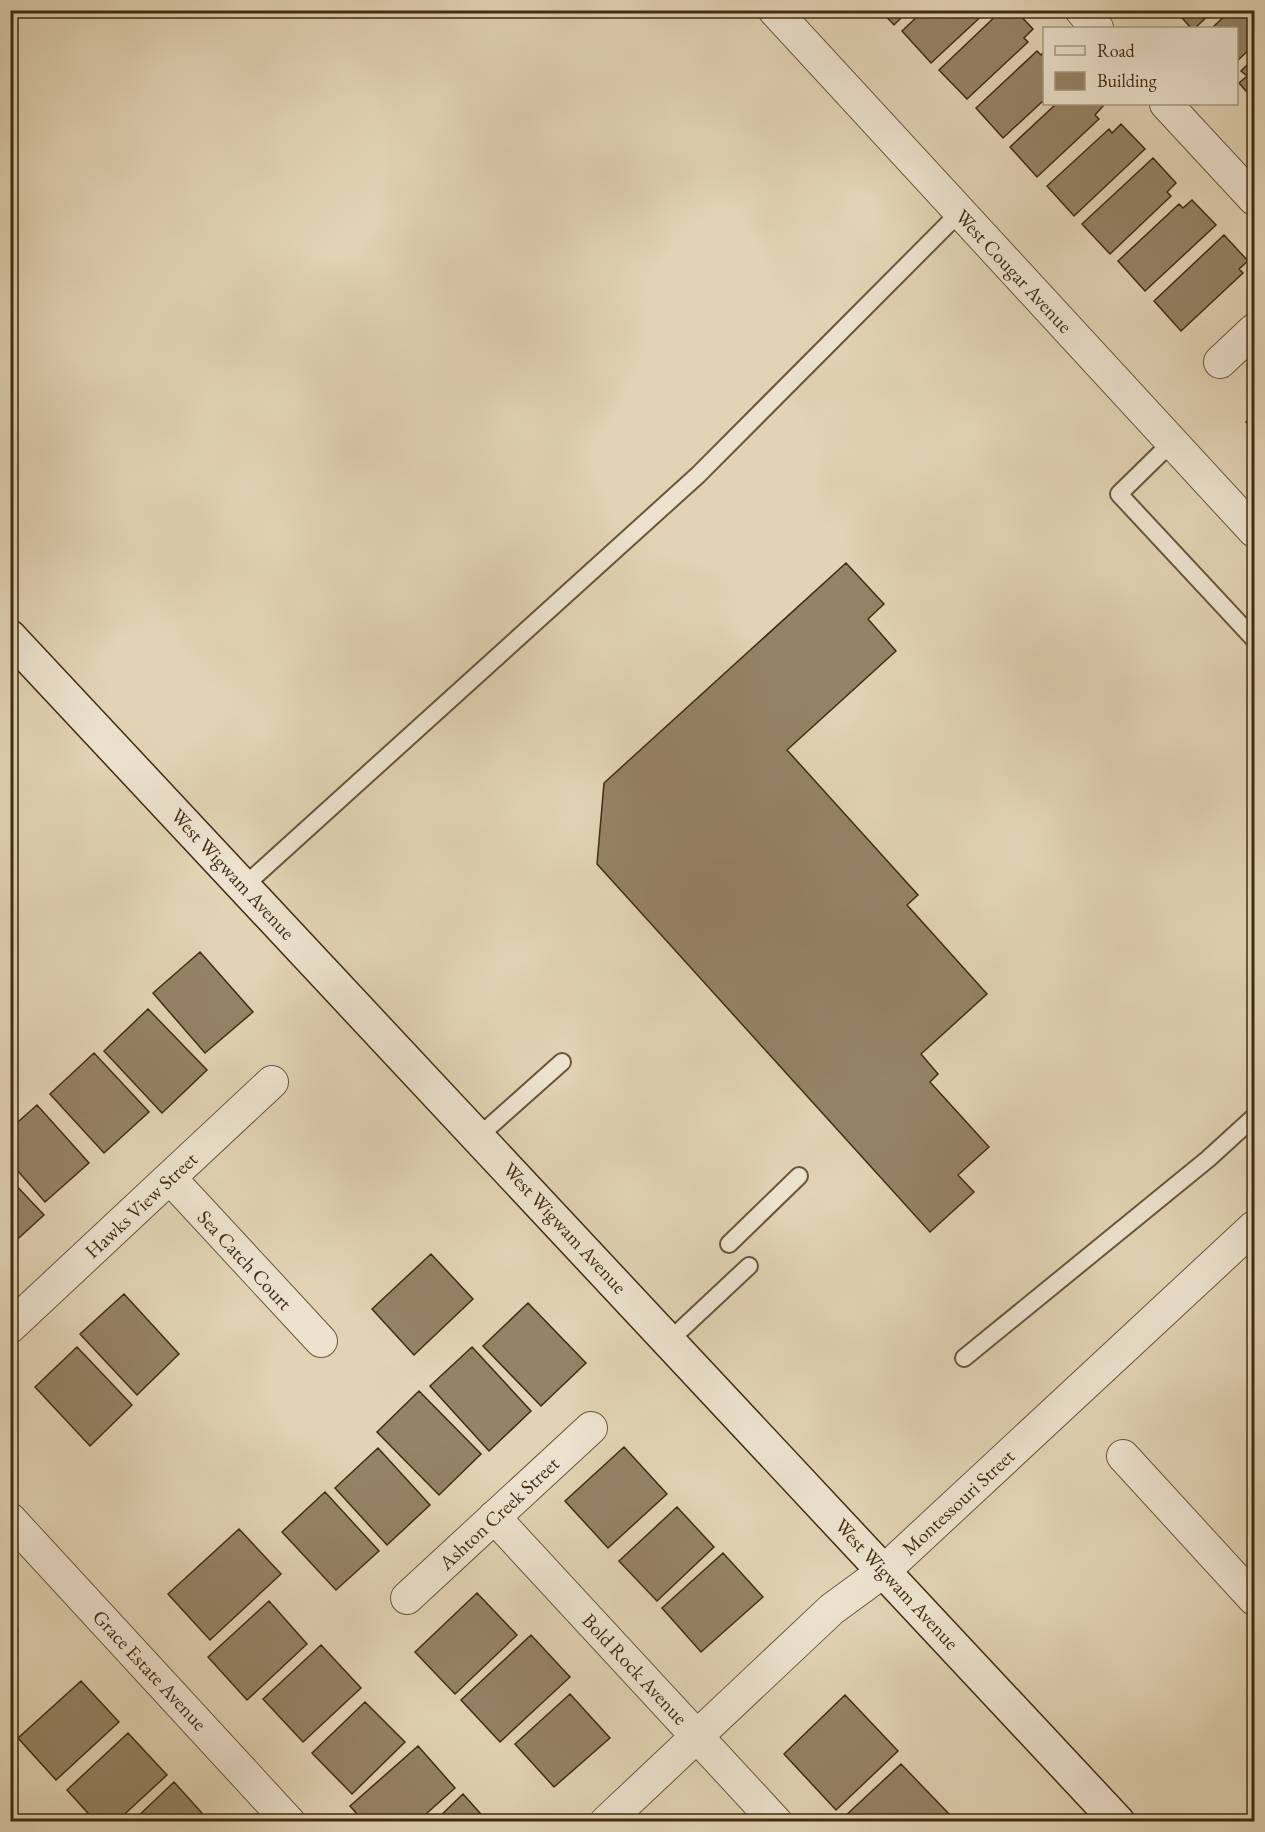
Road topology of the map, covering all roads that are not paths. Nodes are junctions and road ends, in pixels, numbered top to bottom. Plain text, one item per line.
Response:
1 (774, 10) edge
2 (1081, 10) edge
3 (1096, 27) edge
4 (1167, 105) edge
5 (1254, 199) edge
6 (960, 212) junction
7 (1254, 330) edge
8 (1220, 362) dead end
9 (1172, 442) junction
10 (1254, 531) edge
11 (10, 636) edge
12 (1254, 639) edge
13 (244, 886) junction
14 (562, 1062) dead end
15 (272, 1082) dead end
16 (1254, 1117) edge
17 (479, 1136) junction
18 (800, 1176) dead end
19 (170, 1178) junction
20 (1254, 1227) edge
21 (729, 1244) dead end
22 (749, 1266) dead end
23 (10, 1327) edge
24 (670, 1340) junction
25 (321, 1341) dead end
26 (964, 1358) dead end
27 (591, 1428) dead end
28 (1123, 1456) dead end
29 (494, 1517) junction
30 (10, 1520) edge
31 (884, 1571) junction
32 (407, 1598) dead end
33 (1254, 1599) edge
34 (697, 1736) junction
35 (290, 1821) edge
36 (606, 1821) edge
37 (776, 1821) edge
38 (1118, 1821) edge

1 - 6 street, West Cougar Avenue
2 - 3 street
4 - 5 street
6 - 9 street, West Cougar Avenue
6 - 13 lane
7 - 8 street
9 - 10 street, West Cougar Avenue
9 - 12 lane
11 - 13 street, West Wigwam Avenue
13 - 17 street, West Wigwam Avenue
14 - 17 lane
15 - 19 street, Hawks View Street
16 - 26 lane
17 - 24 street, West Wigwam Avenue
18 - 21 lane
19 - 23 street, Hawks View Street
19 - 25 street, Sea Catch Court
20 - 31 street, Montessouri Street
22 - 24 lane
24 - 31 street, West Wigwam Avenue
27 - 29 street, Ashton Creek Street
28 - 33 street
29 - 32 street, Ashton Creek Street
29 - 34 street, Bold Rock Avenue
30 - 35 street, Grace Estate Avenue
31 - 34 street, Montessouri Street
31 - 38 street, West Wigwam Avenue
34 - 36 street, Montessouri Street
34 - 37 street, Bold Rock Avenue

